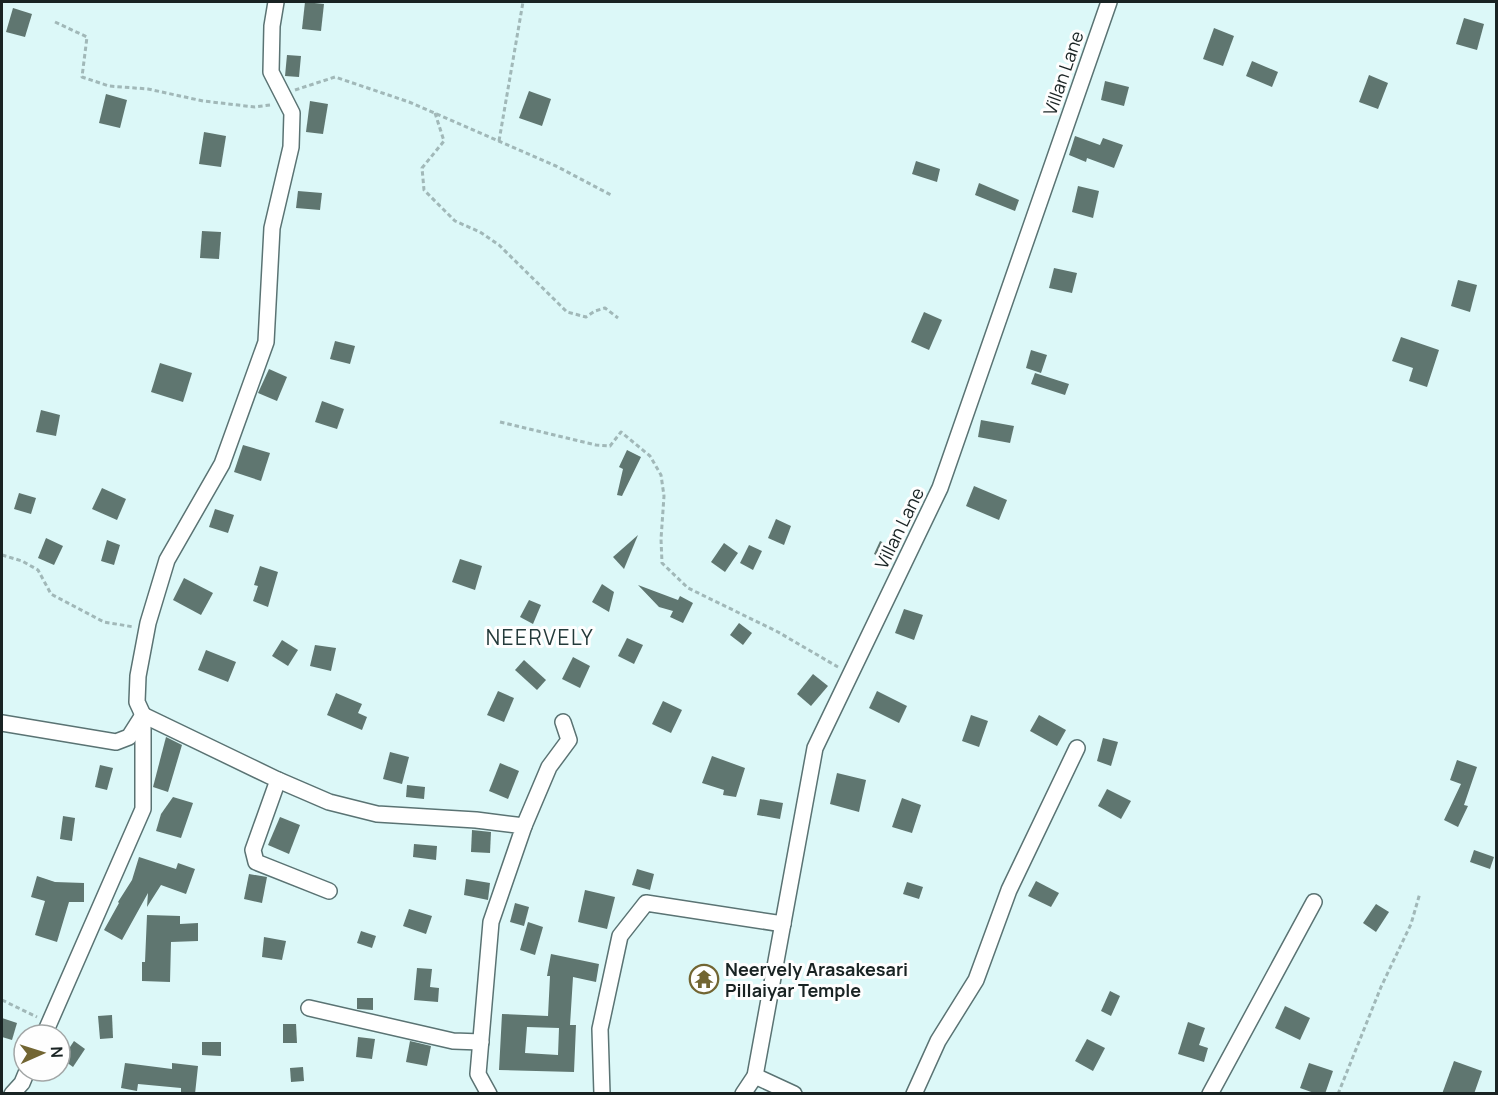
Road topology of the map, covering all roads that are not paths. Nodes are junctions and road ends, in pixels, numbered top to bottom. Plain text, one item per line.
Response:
1 (276, 2) edge
2 (1109, 2) edge
3 (142, 715) junction
4 (563, 722) dead end
5 (2, 723) edge
6 (1077, 748) dead end
7 (278, 780) junction
8 (524, 826) junction
9 (330, 891) dead end
10 (1314, 902) dead end
11 (783, 924) junction
12 (309, 1008) dead end
13 (49, 1023) edge
14 (481, 1042) junction
15 (755, 1076) junction
16 (489, 1094) edge
17 (602, 1094) edge
18 (743, 1094) edge
19 (795, 1094) edge
20 (914, 1094) edge
21 (1210, 1094) edge

1 - 3 street
2 - 11 street, Villan Lane
3 - 5 street
3 - 7 street
3 - 13 street
4 - 8 street
6 - 20 street
7 - 8 street
7 - 9 street
8 - 14 street
10 - 21 street
11 - 15 street, Villan Lane
11 - 17 street
12 - 14 street
14 - 16 street
15 - 18 street
15 - 19 street

